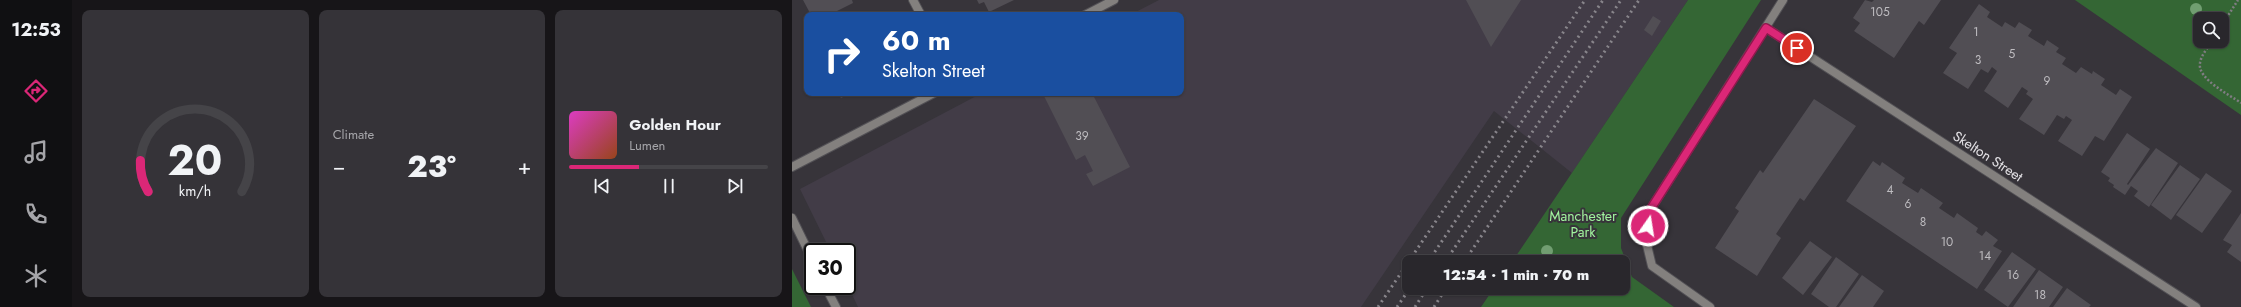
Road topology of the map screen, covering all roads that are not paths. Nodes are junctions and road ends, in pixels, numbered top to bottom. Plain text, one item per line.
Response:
1 (913, 0) edge
2 (1114, 0) edge
3 (1783, 0) edge
4 (919, 12) edge
5 (1090, 12) edge
6 (1766, 28) junction
7 (928, 96) edge
8 (792, 167) edge
9 (792, 218) edge
10 (804, 243) edge
11 (830, 295) edge
12 (836, 307) edge
13 (1710, 307) edge
14 (2196, 307) edge

1 - 4 street
2 - 5 street
3 - 6 street
6 - 13 street
6 - 14 street, Skelton Street
7 - 8 street
9 - 10 street
11 - 12 street

